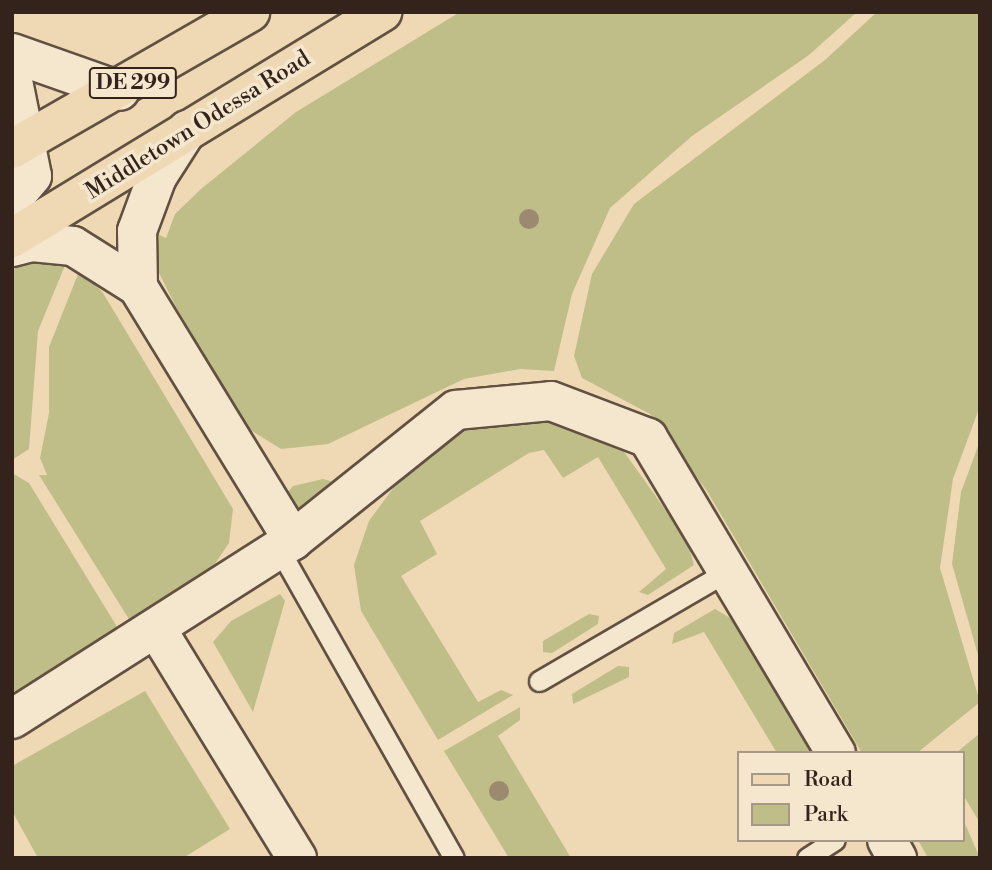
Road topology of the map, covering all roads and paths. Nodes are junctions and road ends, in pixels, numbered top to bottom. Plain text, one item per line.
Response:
1 (250, 12) edge
2 (382, 12) edge
3 (12, 52) edge
4 (12, 76) edge
5 (120, 91) junction
6 (187, 130) junction
7 (19, 145) edge
8 (12, 200) edge
9 (12, 238) edge
10 (12, 247) edge
11 (138, 287) junction
12 (286, 545) junction
13 (728, 572) junction
14 (156, 628) junction
15 (539, 681) dead end
16 (12, 719) edge
17 (835, 751) edge
18 (832, 842) edge
19 (888, 842) edge
20 (296, 858) edge
21 (454, 858) edge
22 (807, 858) edge
23 (897, 858) edge

1 - 5 main road, DE 299
2 - 6 main road, Middletown Odessa Road / DE 299
3 - 5 street
4 - 7 street
5 - 7 main road, DE 299
6 - 9 main road, Middletown Odessa Road / DE 299
6 - 11 street
7 - 8 street
10 - 11 street
11 - 12 street
12 - 13 street
12 - 14 street
12 - 21 lane
13 - 15 lane
13 - 17 street
14 - 16 street
14 - 20 street
18 - 22 lane
19 - 23 street

